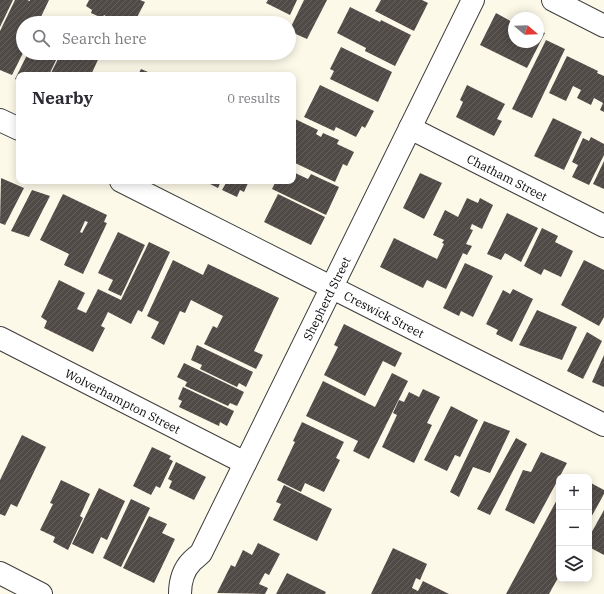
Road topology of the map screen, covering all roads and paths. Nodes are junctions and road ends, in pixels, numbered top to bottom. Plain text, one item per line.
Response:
1 (473, 0) edge
2 (553, 0) edge
3 (604, 26) edge
4 (0, 120) edge
5 (16, 128) edge
6 (410, 128) junction
7 (127, 184) edge
8 (604, 226) edge
9 (331, 288) junction
10 (0, 338) edge
11 (604, 425) edge
12 (245, 463) junction
13 (0, 573) edge
14 (41, 594) edge
15 (180, 594) edge

1 - 6 street, Shepherd Street
2 - 3 street
4 - 5 street
6 - 8 street, Chatham Street
6 - 9 street, Shepherd Street
7 - 9 street, Creswick Street
9 - 11 street, Creswick Street
9 - 12 street, Shepherd Street
10 - 12 street, Wolverhampton Street
12 - 15 street, Shepherd Street
13 - 14 street

